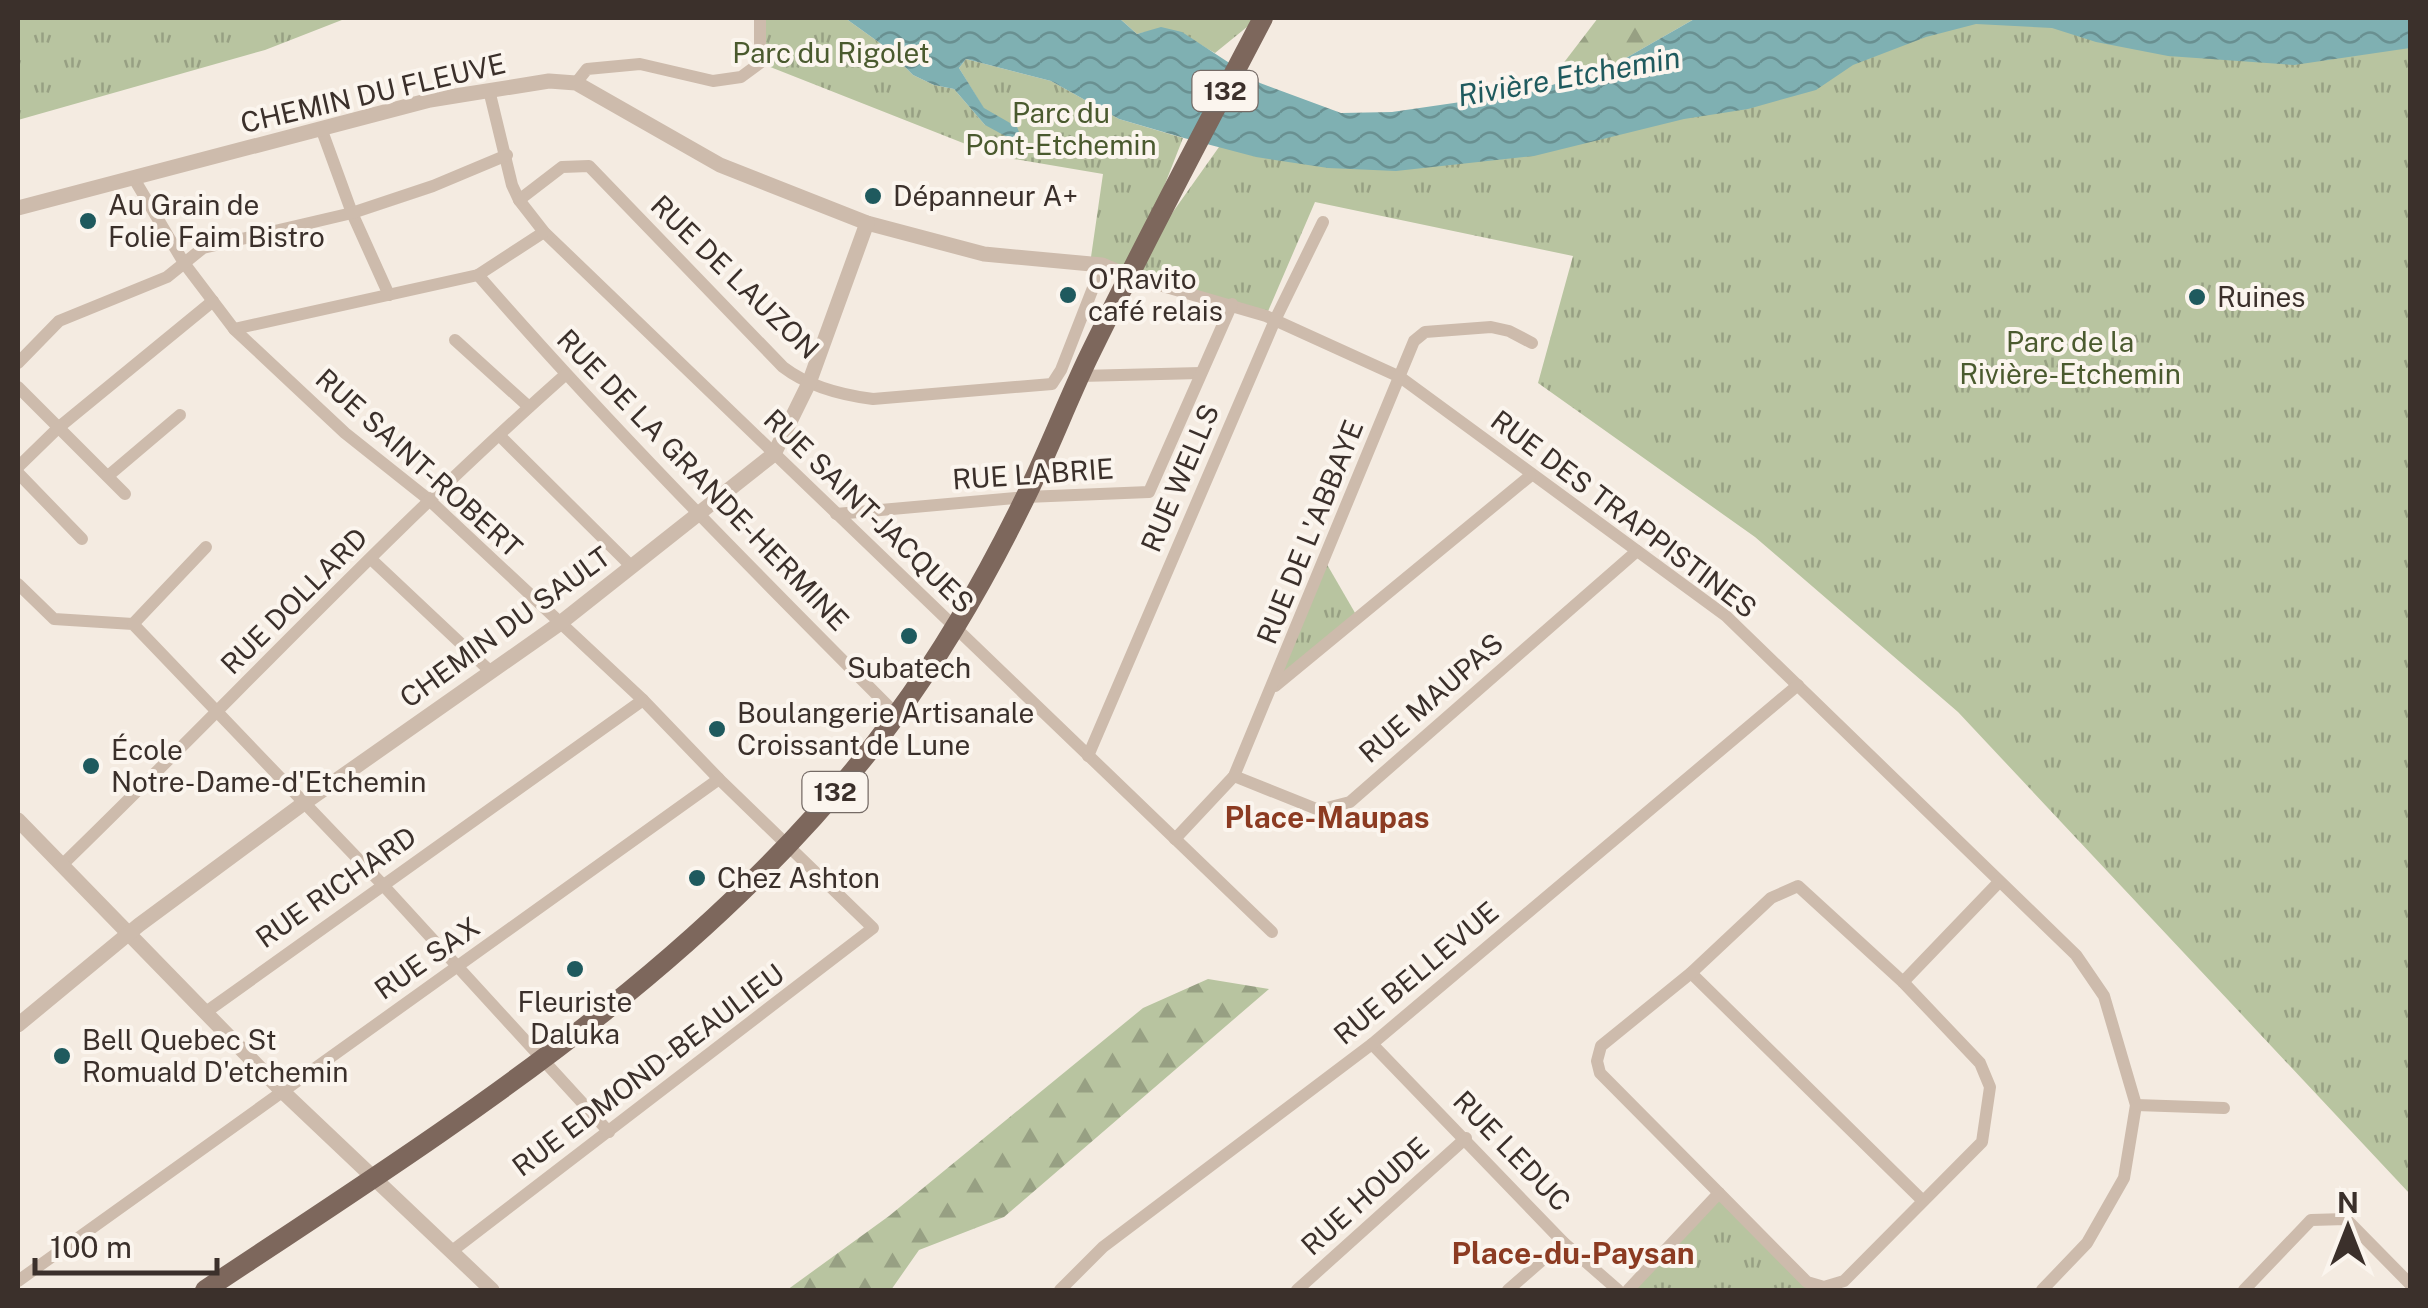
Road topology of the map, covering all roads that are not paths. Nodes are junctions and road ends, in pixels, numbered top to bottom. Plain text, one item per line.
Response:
1 (760, 18) edge
2 (1263, 18) edge
3 (576, 84) junction
4 (489, 90) junction
5 (321, 128) junction
6 (507, 155) junction
7 (133, 177) junction
8 (519, 200) junction
9 (18, 208) edge
10 (352, 213) junction
11 (1323, 222) dead end
12 (867, 224) junction
13 (544, 232) junction
14 (184, 263) junction
15 (1102, 265) junction
16 (478, 275) junction
17 (1128, 276) junction
18 (389, 295) junction
19 (212, 301) junction
20 (1232, 304) junction
21 (1275, 320) junction
22 (234, 329) junction
23 (456, 340) dead end
24 (1532, 343) dead end
25 (18, 363) edge
26 (1201, 374) junction
27 (565, 375) junction
28 (1080, 376) junction
29 (1400, 377) junction
30 (809, 383) junction
31 (18, 387) edge
32 (529, 408) junction
33 (180, 415) dead end
34 (58, 428) junction
35 (500, 436) junction
36 (774, 454) junction
37 (18, 470) edge
38 (108, 476) junction
39 (1530, 476) junction
40 (126, 494) dead end
41 (1026, 497) junction
42 (428, 499) junction
43 (836, 514) junction
44 (697, 515) junction
45 (82, 538) dead end
46 (206, 547) dead end
47 (1637, 551) junction
48 (372, 560) junction
49 (632, 566) junction
50 (18, 584) edge
51 (133, 624) junction
52 (560, 624) junction
53 (955, 628) junction
54 (490, 671) junction
55 (1798, 685) junction
56 (1273, 687) junction
57 (643, 700) junction
58 (219, 712) junction
59 (897, 715) junction
60 (1088, 756) junction
61 (1234, 776) junction
62 (719, 779) junction
63 (304, 802) junction
64 (18, 820) edge
65 (1175, 839) junction
66 (788, 844) junction
67 (62, 865) junction
68 (1999, 882) junction
69 (382, 884) junction
70 (874, 928) joint
71 (1272, 932) dead end
72 (127, 934) junction
73 (458, 968) junction
74 (1691, 973) junction
75 (1903, 982) junction
76 (206, 1012) junction
77 (18, 1024) edge
78 (1372, 1044) junction
79 (542, 1060) junction
80 (281, 1090) junction
81 (2136, 1105) junction
82 (2224, 1108) dead end
83 (609, 1132) junction
84 (1466, 1138) junction
85 (375, 1176) junction
86 (1719, 1193) junction
87 (1922, 1200) junction
88 (1564, 1242) junction
89 (452, 1251) junction
90 (18, 1282) edge
91 (2410, 1284) edge
92 (205, 1290) edge
93 (492, 1290) edge
94 (1060, 1290) edge
95 (1297, 1290) edge
96 (1508, 1290) edge
97 (1618, 1290) edge
98 (1628, 1290) edge
99 (2042, 1290) edge
100 (2244, 1290) edge

1 - 3 street
2 - 17 main road, 132
3 - 4 street, CHEMIN DU FLEUVE
3 - 12 street, CHEMIN DU FLEUVE
4 - 5 street, CHEMIN DU FLEUVE
4 - 6 street, RUE SAINT-JACQUES
5 - 7 street, CHEMIN DU FLEUVE
5 - 10 street
6 - 8 street, RUE SAINT-JACQUES
6 - 10 street
7 - 9 street, CHEMIN DU FLEUVE
7 - 14 street, RUE SAINT-ROBERT
8 - 13 street, RUE SAINT-JACQUES
8 - 30 street, RUE DE LAUZON
10 - 14 street
10 - 18 street
11 - 21 street, RUE WELLS
12 - 15 street, CHEMIN DU FLEUVE
12 - 30 street, CHEMIN DU SAULT
13 - 16 street
13 - 36 street, RUE SAINT-JACQUES
14 - 19 street, RUE SAINT-ROBERT
14 - 25 street
15 - 17 street, CHEMIN DU FLEUVE
15 - 30 street, RUE DE LAUZON
16 - 18 street
16 - 27 street, RUE DE LA GRANDE-HERMINE
17 - 20 street, RUE DES TRAPPISTINES
17 - 28 main road, 132
18 - 22 street
19 - 22 street, RUE SAINT-ROBERT
19 - 34 street
20 - 21 street, RUE DES TRAPPISTINES
20 - 26 street, RUE LABRIE
21 - 29 street, RUE DES TRAPPISTINES
21 - 60 street, RUE WELLS
22 - 42 street, RUE SAINT-ROBERT
23 - 32 street
24 - 29 street, RUE DE L'ABBAYE
26 - 28 street
26 - 41 street, RUE LABRIE
27 - 32 street, RUE DOLLARD
27 - 44 street, RUE DE LA GRANDE-HERMINE
28 - 41 main road, 132
29 - 39 street, RUE DES TRAPPISTINES
29 - 56 street, RUE DE L'ABBAYE
30 - 36 street, CHEMIN DU SAULT
31 - 34 street
32 - 35 street, RUE DOLLARD
33 - 38 street
34 - 37 street
34 - 38 street
35 - 42 street, RUE DOLLARD
35 - 49 street
36 - 43 street, RUE SAINT-JACQUES
36 - 44 street, CHEMIN DU SAULT
37 - 45 street
38 - 40 street
39 - 47 street, RUE DES TRAPPISTINES
39 - 56 street
41 - 43 street, RUE LABRIE
41 - 53 main road, 132
42 - 48 street, RUE DOLLARD
42 - 52 street, RUE SAINT-ROBERT
43 - 53 street, RUE SAINT-JACQUES
44 - 49 street, CHEMIN DU SAULT
44 - 59 street, RUE DE LA GRANDE-HERMINE
46 - 51 street
47 - 55 street, RUE DES TRAPPISTINES
47 - 61 street, RUE MAUPAS
48 - 54 street
48 - 58 street, RUE DOLLARD
49 - 52 street, CHEMIN DU SAULT
50 - 51 street
51 - 58 street
52 - 54 street, CHEMIN DU SAULT
52 - 57 street, RUE SAINT-ROBERT
53 - 59 main road, 132
53 - 60 street, RUE SAINT-JACQUES
54 - 63 street, CHEMIN DU SAULT
55 - 68 street, RUE DES TRAPPISTINES
55 - 78 street, RUE BELLEVUE
56 - 61 street, RUE DE L'ABBAYE
57 - 62 street, RUE SAINT-ROBERT
57 - 69 street, RUE RICHARD
58 - 63 street
58 - 67 street, RUE DOLLARD
59 - 66 main road, 132
60 - 65 street, RUE SAINT-JACQUES
61 - 65 street, RUE DE L'ABBAYE
62 - 66 street, RUE SAINT-ROBERT
62 - 73 street, RUE SAX
63 - 69 street
63 - 72 street, CHEMIN DU SAULT
64 - 67 street
65 - 71 street, RUE SAINT-JACQUES
66 - 70 street, RUE SAINT-ROBERT
66 - 79 main road, 132
67 - 72 street
68 - 75 street
68 - 81 street, RUE DES TRAPPISTINES
69 - 73 street
69 - 76 street, RUE RICHARD
70 - 83 street, RUE EDMOND-BEAULIEU
72 - 76 street
72 - 77 street, CHEMIN DU SAULT
73 - 79 street
73 - 80 street, RUE SAX
74 - 75 street
74 - 86 street
74 - 87 street
75 - 87 street
76 - 80 street
78 - 84 street, RUE LEDUC
78 - 94 street, RUE BELLEVUE
79 - 83 street
79 - 85 main road, 132
80 - 85 street
80 - 90 street, RUE SAX
81 - 82 street
81 - 99 street, RUE DES TRAPPISTINES
83 - 89 street, RUE EDMOND-BEAULIEU
84 - 88 street, RUE LEDUC
84 - 95 street, RUE HOUDE
85 - 89 street
85 - 92 main road, 132
86 - 87 street
86 - 98 street
88 - 96 street
88 - 97 street, RUE LEDUC
89 - 93 street
91 - 100 street

